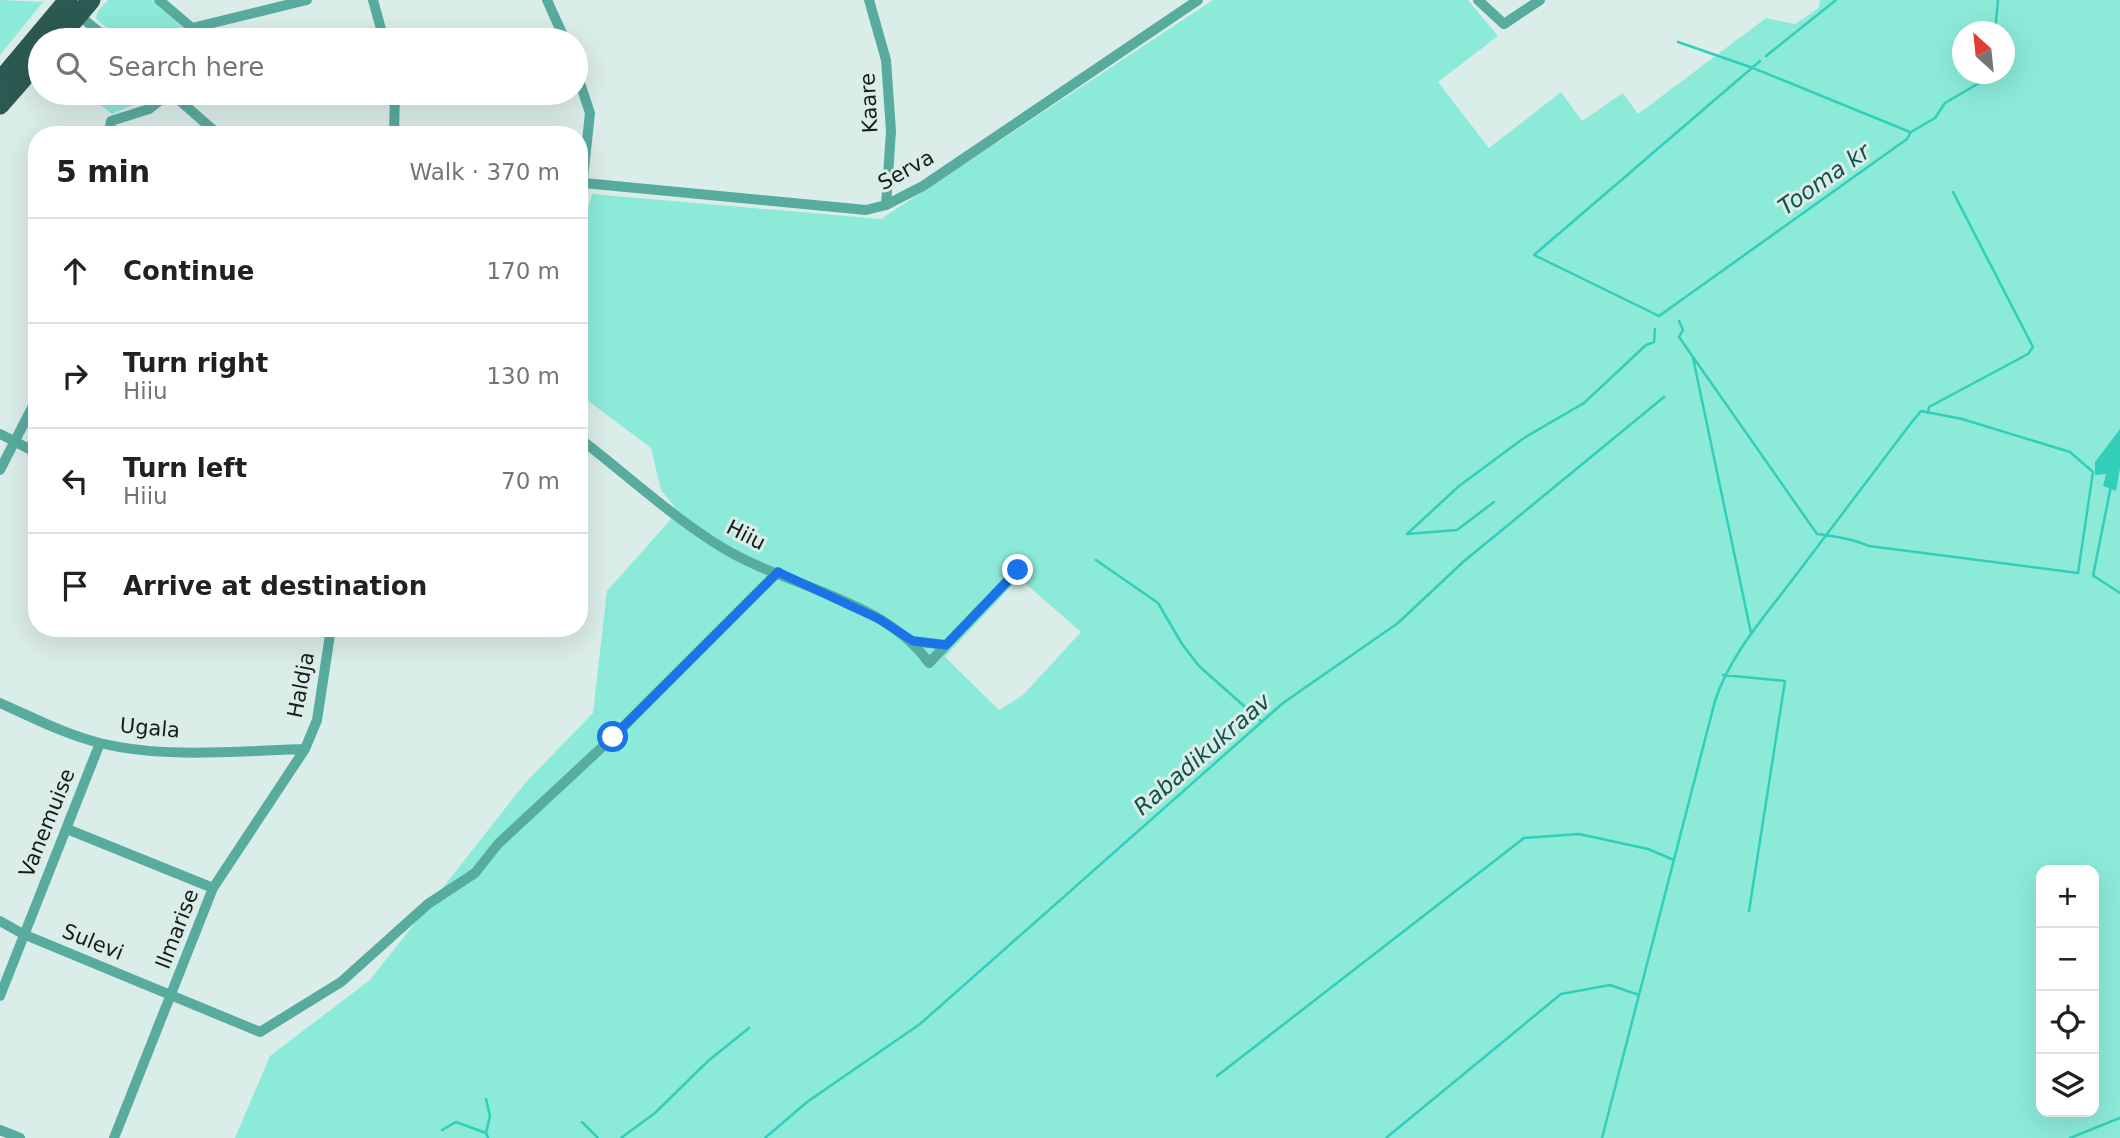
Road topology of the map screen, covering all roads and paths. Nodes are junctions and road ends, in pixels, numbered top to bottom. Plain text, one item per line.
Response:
1 (159, 0) edge
2 (307, 0) edge
3 (373, 0) edge
4 (547, 0) edge
5 (869, 0) edge
6 (1198, 0) edge
7 (1478, 0) edge
8 (1540, 0) edge
9 (76, 5) edge
10 (53, 28) edge
11 (64, 28) edge
12 (98, 28) edge
13 (192, 28) joint
14 (381, 28) edge
15 (560, 28) edge
16 (28, 53) edge
17 (28, 73) edge
18 (0, 81) edge
19 (154, 105) edge
20 (183, 105) edge
21 (395, 105) edge
22 (587, 105) edge
23 (0, 106) edge
24 (110, 126) edge
25 (208, 126) edge
26 (394, 126) edge
27 (588, 136) edge
28 (588, 183) edge
29 (886, 205) junction
30 (28, 416) edge
31 (0, 434) edge
32 (14, 443) junction
33 (588, 445) edge
34 (28, 449) edge
35 (0, 470) edge
36 (1018, 570) dead end
37 (778, 572) junction
38 (330, 637) edge
39 (913, 641) junction
40 (946, 645) junction
41 (0, 703) edge
42 (100, 743) junction
43 (305, 749) junction
44 (67, 829) junction
45 (213, 888) junction
46 (0, 920) edge
47 (23, 934) junction
48 (172, 995) junction
49 (0, 996) edge
50 (0, 1130) edge
51 (20, 1138) edge
52 (114, 1138) edge

1 - 13 street
2 - 13 street
3 - 14 street
4 - 15 street
5 - 29 street, Kaare
6 - 29 street, Serva
7 - 8 street
9 - 10 highway
9 - 11 highway
9 - 12 street
16 - 18 highway
17 - 23 highway
19 - 24 street
20 - 25 street
21 - 26 street
22 - 27 street
28 - 29 street, Serva
30 - 32 street
31 - 32 street
32 - 34 street
32 - 35 street
33 - 37 street, Hiiu
36 - 40 street, Hiiu
37 - 39 street, Hiiu
37 - 48 street, Sulevi
38 - 43 street, Haldja
39 - 40 street, Hiiu
39 - 40 street, Hiiu
41 - 42 street, Ugala
42 - 43 street, Ugala
42 - 44 street, Vanemuise
43 - 45 street, Ilmarise
44 - 45 street
44 - 47 street, Vanemuise
45 - 48 street, Ilmarise
46 - 47 street, Sulevi
47 - 48 street, Sulevi
47 - 49 street, Vanemuise
48 - 52 street, Ilmarise
50 - 51 street

